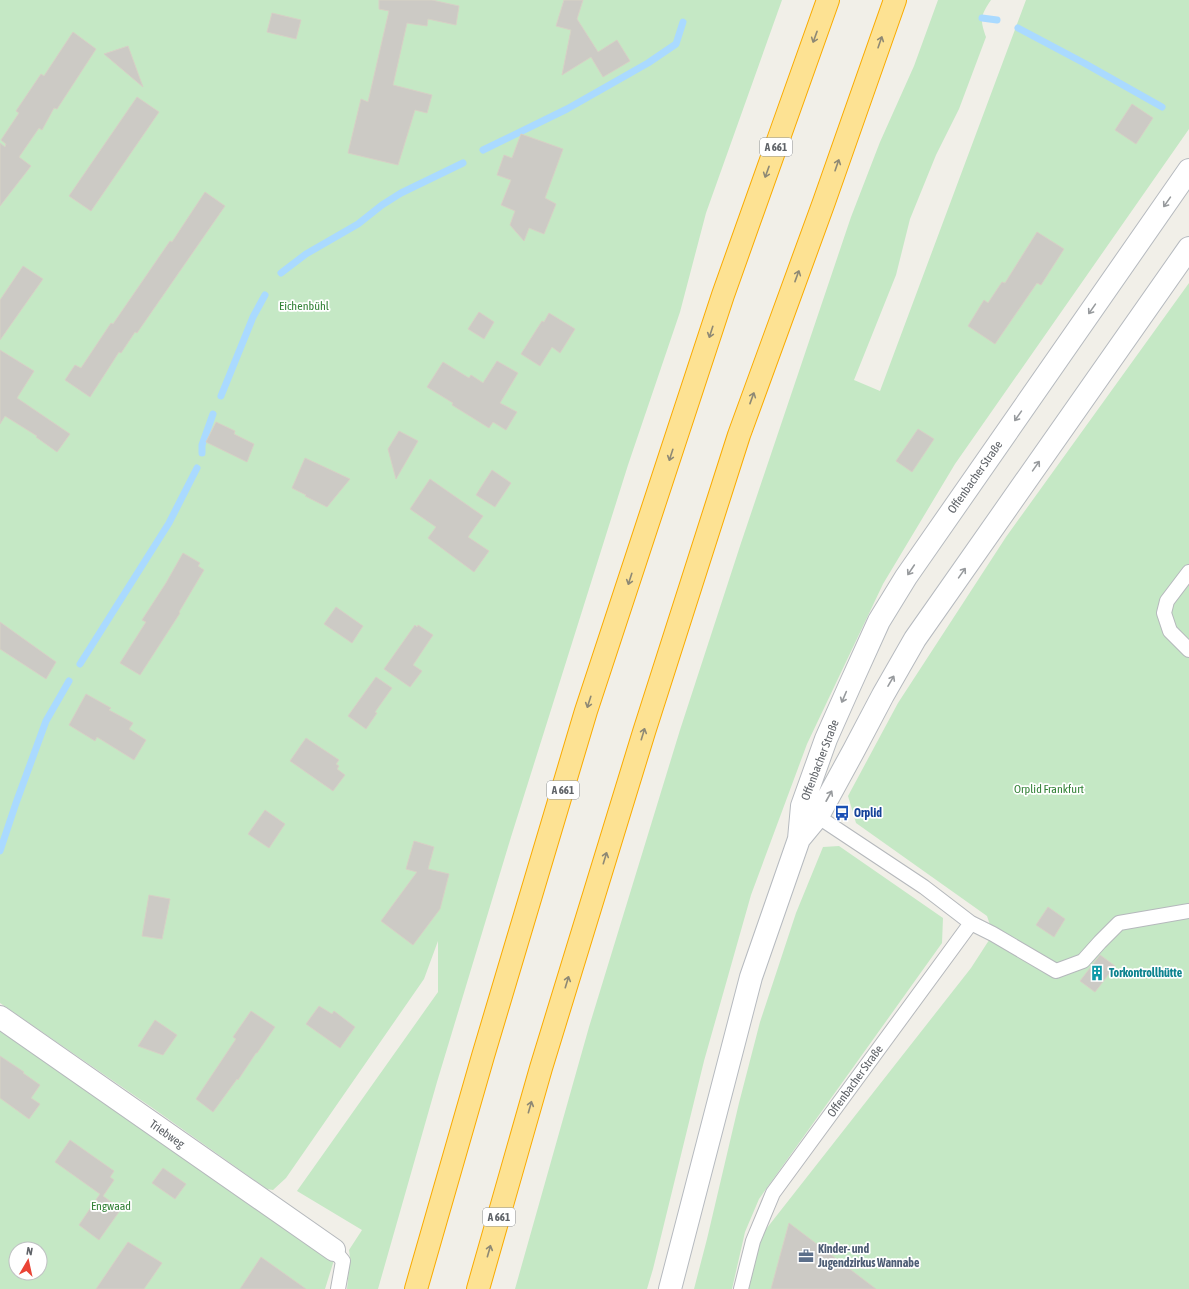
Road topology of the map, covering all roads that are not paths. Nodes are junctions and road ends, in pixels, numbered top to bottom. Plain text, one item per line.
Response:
1 (828, 0) edge
2 (895, 0) edge
3 (1189, 170) edge
4 (1189, 248) edge
5 (1189, 572) edge
6 (1189, 650) edge
7 (810, 811) junction
8 (1189, 911) edge
9 (971, 923) junction
10 (0, 1017) edge
11 (334, 1250) joint
12 (338, 1289) edge
13 (416, 1289) edge
14 (478, 1289) edge
15 (670, 1289) edge
16 (741, 1289) edge

1 -> 13 highway, A 661
14 -> 2 highway, A 661
3 -> 7 main road, Offenbacher Straße
7 -> 4 main road, Offenbacher Straße
5 - 6 lane
7 - 9 lane, Offenbacher Straße
7 - 15 main road, Offenbacher Straße
8 - 9 lane
9 - 16 lane, Offenbacher Straße
10 - 11 main road, Triebweg
11 - 12 lane

